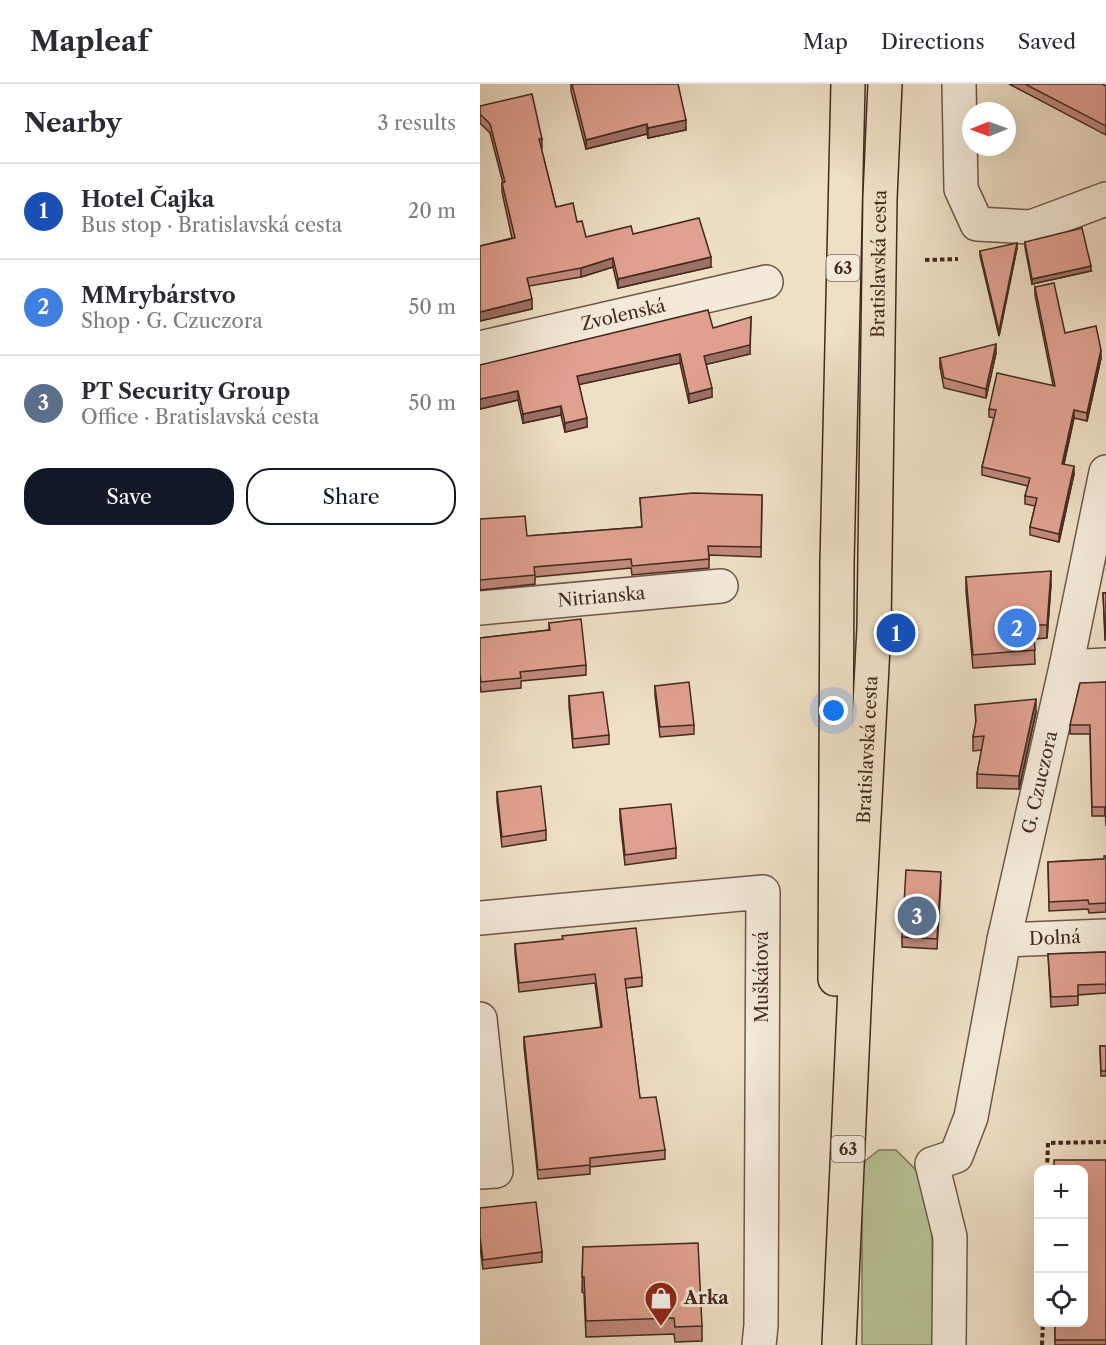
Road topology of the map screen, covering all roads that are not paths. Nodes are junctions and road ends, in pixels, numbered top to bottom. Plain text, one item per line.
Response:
1 (848, 84) edge
2 (885, 84) edge
3 (959, 84) edge
4 (1106, 199) edge
5 (766, 282) dead end
6 (480, 348) edge
7 (1106, 472) edge
8 (721, 586) dead end
9 (480, 608) edge
10 (1106, 665) edge
11 (1066, 667) junction
12 (480, 918) edge
13 (1106, 936) edge
14 (1004, 940) junction
15 (480, 1019) edge
16 (480, 1172) edge
17 (759, 1345) edge
18 (838, 1345) edge
19 (949, 1345) edge

1 - 18 main road, Bratislavská cesta / 63
2 - 18 main road, Bratislavská cesta / 63
3 - 4 street
5 - 6 street, Zvolenská
7 - 11 street, G. Czuczora
8 - 9 street, Nitrianska
10 - 11 street
11 - 14 street, G. Czuczora
12 - 17 street, Muškátová
13 - 14 street, Dolná
14 - 19 street, G. Czuczora
15 - 16 street

